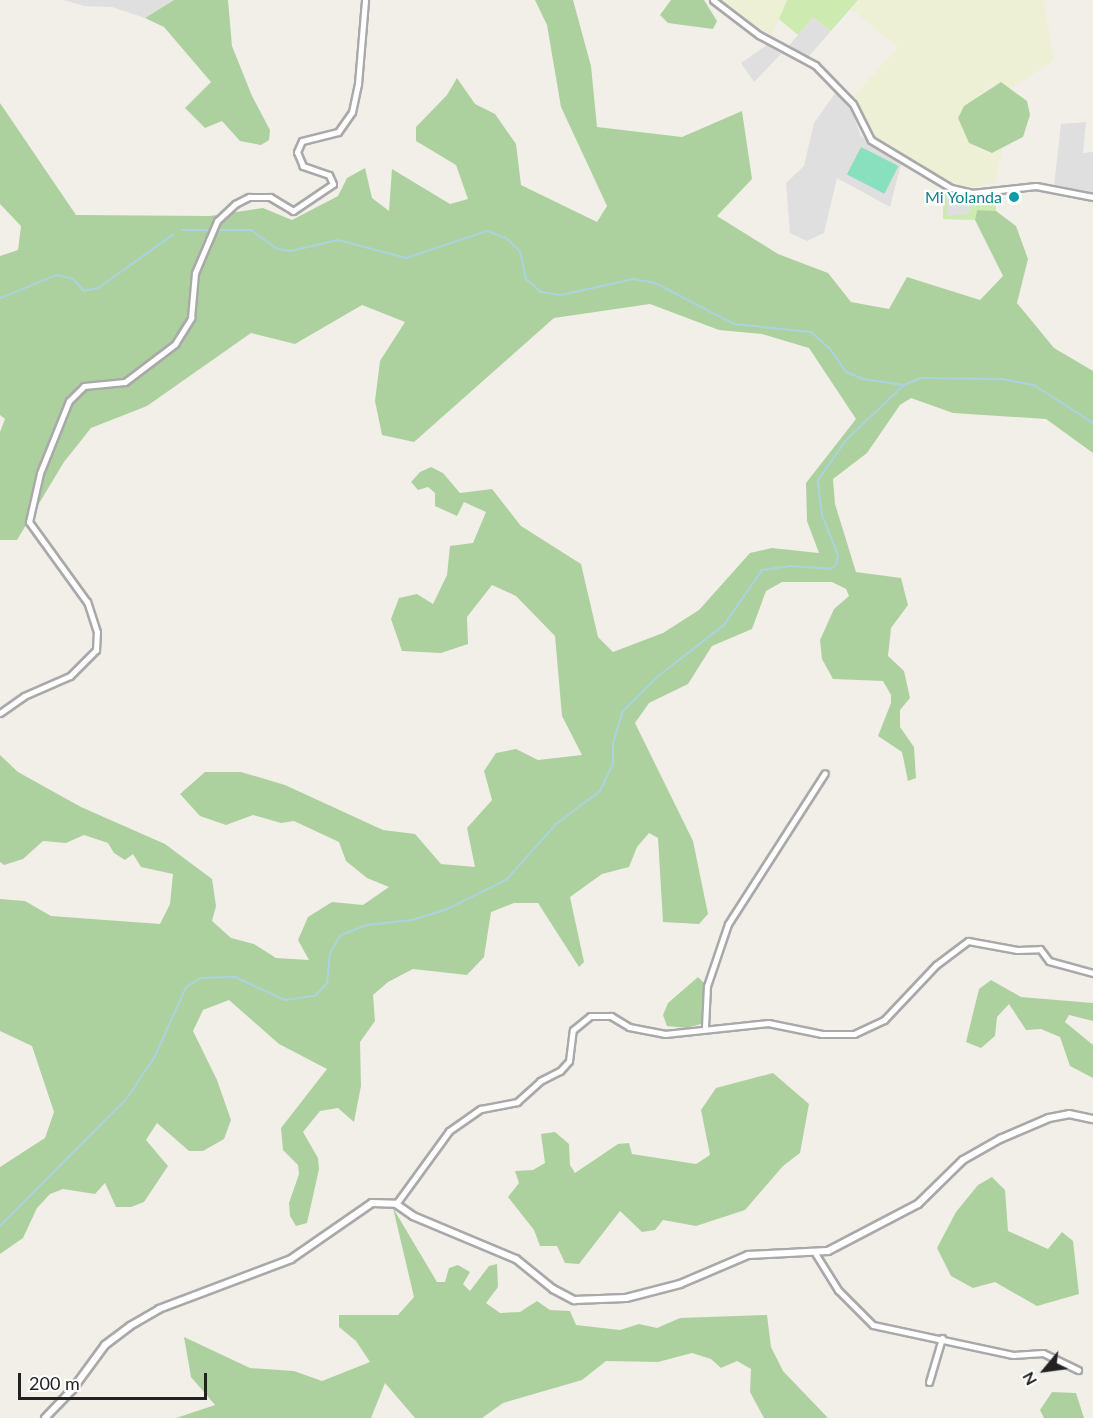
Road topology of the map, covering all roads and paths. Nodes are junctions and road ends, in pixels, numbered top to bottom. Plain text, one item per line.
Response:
1 (365, 0) edge
2 (713, 0) edge
3 (1093, 197) edge
4 (0, 712) edge
5 (825, 773) dead end
6 (1093, 973) edge
7 (705, 1028) junction
8 (1093, 1119) edge
9 (396, 1204) junction
10 (815, 1253) junction
11 (942, 1338) junction
12 (1078, 1370) dead end
13 (929, 1382) dead end
14 (45, 1418) edge

1 - 4 street
2 - 3 street
5 - 7 street
6 - 7 street
7 - 9 street
8 - 10 street
9 - 10 street
9 - 14 street
10 - 11 street
11 - 12 street
11 - 13 street

